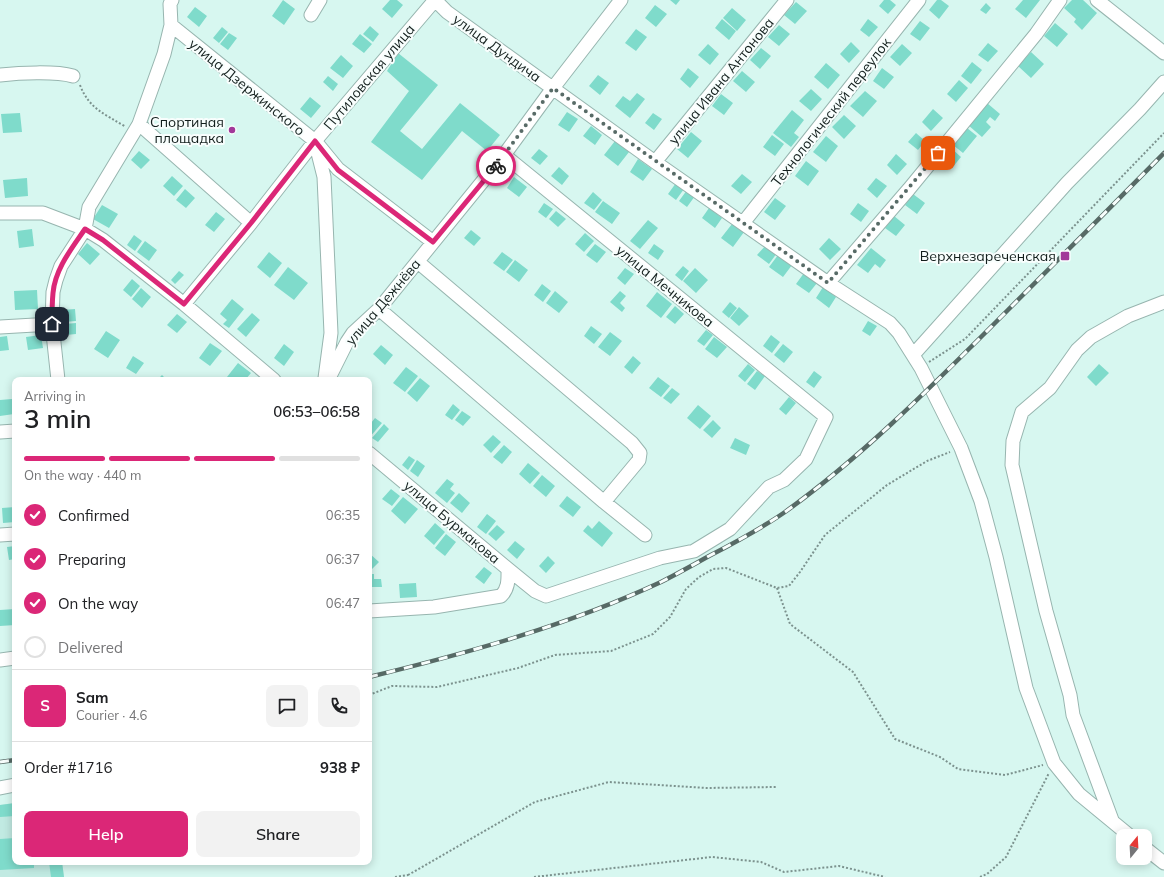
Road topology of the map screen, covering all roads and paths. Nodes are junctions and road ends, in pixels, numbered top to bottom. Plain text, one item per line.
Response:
1 (172, 0) edge
2 (320, 0) edge
3 (435, 0) edge
4 (621, 0) edge
5 (787, 0) edge
6 (919, 0) edge
7 (1060, 0) edge
8 (1097, 0) edge
9 (310, 15) dead end
10 (171, 25) junction
11 (1164, 53) edge
12 (0, 75) edge
13 (73, 76) joint
14 (1164, 82) edge
15 (553, 88) junction
16 (136, 128) junction
17 (1164, 133) edge
18 (315, 141) junction
19 (504, 155) junction
20 (655, 162) junction
21 (0, 212) edge
22 (251, 223) junction
23 (743, 223) junction
24 (85, 229) junction
25 (433, 242) junction
26 (418, 262) junction
27 (828, 283) junction
28 (1164, 302) edge
29 (184, 304) junction
30 (380, 309) junction
31 (52, 324) junction
32 (0, 327) edge
33 (912, 355) junction
34 (921, 368) junction
35 (58, 377) edge
36 (270, 377) edge
37 (325, 377) edge
38 (330, 377) edge
39 (12, 431) edge
40 (0, 432) edge
41 (961, 448) junction
42 (372, 456) edge
43 (604, 502) junction
44 (12, 534) edge
45 (0, 535) edge
46 (644, 535) dead end
47 (508, 569) junction
48 (777, 588) junction
49 (535, 591) joint
50 (372, 612) edge
51 (12, 658) edge
52 (0, 660) edge
53 (372, 694) edge
54 (1054, 763) junction
55 (12, 786) edge
56 (776, 787) dead end
57 (0, 788) edge
58 (1112, 821) junction
59 (1122, 829) edge
60 (1152, 854) edge
61 (1164, 863) edge
62 (409, 876) edge
63 (395, 877) edge
64 (534, 877) edge
65 (885, 877) edge
66 (980, 877) edge

1 - 10 street
2 - 9 street
3 - 15 street, улица Дундича
3 - 18 street, Путиловская улица
4 - 15 street, улица Дежнёва
5 - 20 street, улица Ивана Антонова
6 - 23 street, Технологический переулок
7 - 27 street
8 - 11 street
10 - 16 street
10 - 18 street, улица Дзержинского
12 - 13 street
13 - 16 path
14 - 33 street
15 - 19 street, улица Дежнёва
15 - 20 street, улица Дундича
16 - 22 street
16 - 24 street
17 - 34 path
18 - 22 street, Путиловская улица
18 - 25 street, улица Дзержинского
18 - 37 street
19 - 25 street, улица Дежнёва
19 - 49 street, улица Мечникова
20 - 23 street, улица Дундича
21 - 24 street
22 - 29 street, Путиловская улица
23 - 27 street, улица Дундича
24 - 29 street
24 - 31 street
25 - 26 street, улица Дежнёва
26 - 30 street, улица Дежнёва
26 - 43 street
27 - 33 street, улица Дундича
28 - 58 street
29 - 36 street
30 - 38 street, улица Дежнёва
30 - 43 street
31 - 32 street
31 - 35 street
33 - 34 street, улица Дундича
34 - 41 street, улица Дундича
39 - 40 street
41 - 48 path
41 - 54 street, улица Дундича
42 - 47 street, улица Бурмакова
43 - 46 street
44 - 45 street
47 - 49 street, улица Бурмакова
47 - 50 street
48 - 53 path
48 - 54 path
51 - 52 street
54 - 58 street, улица Дундича
54 - 66 path
55 - 57 street
56 - 62 path
58 - 59 street, улица Дундича
60 - 61 street
62 - 63 path
64 - 65 path

